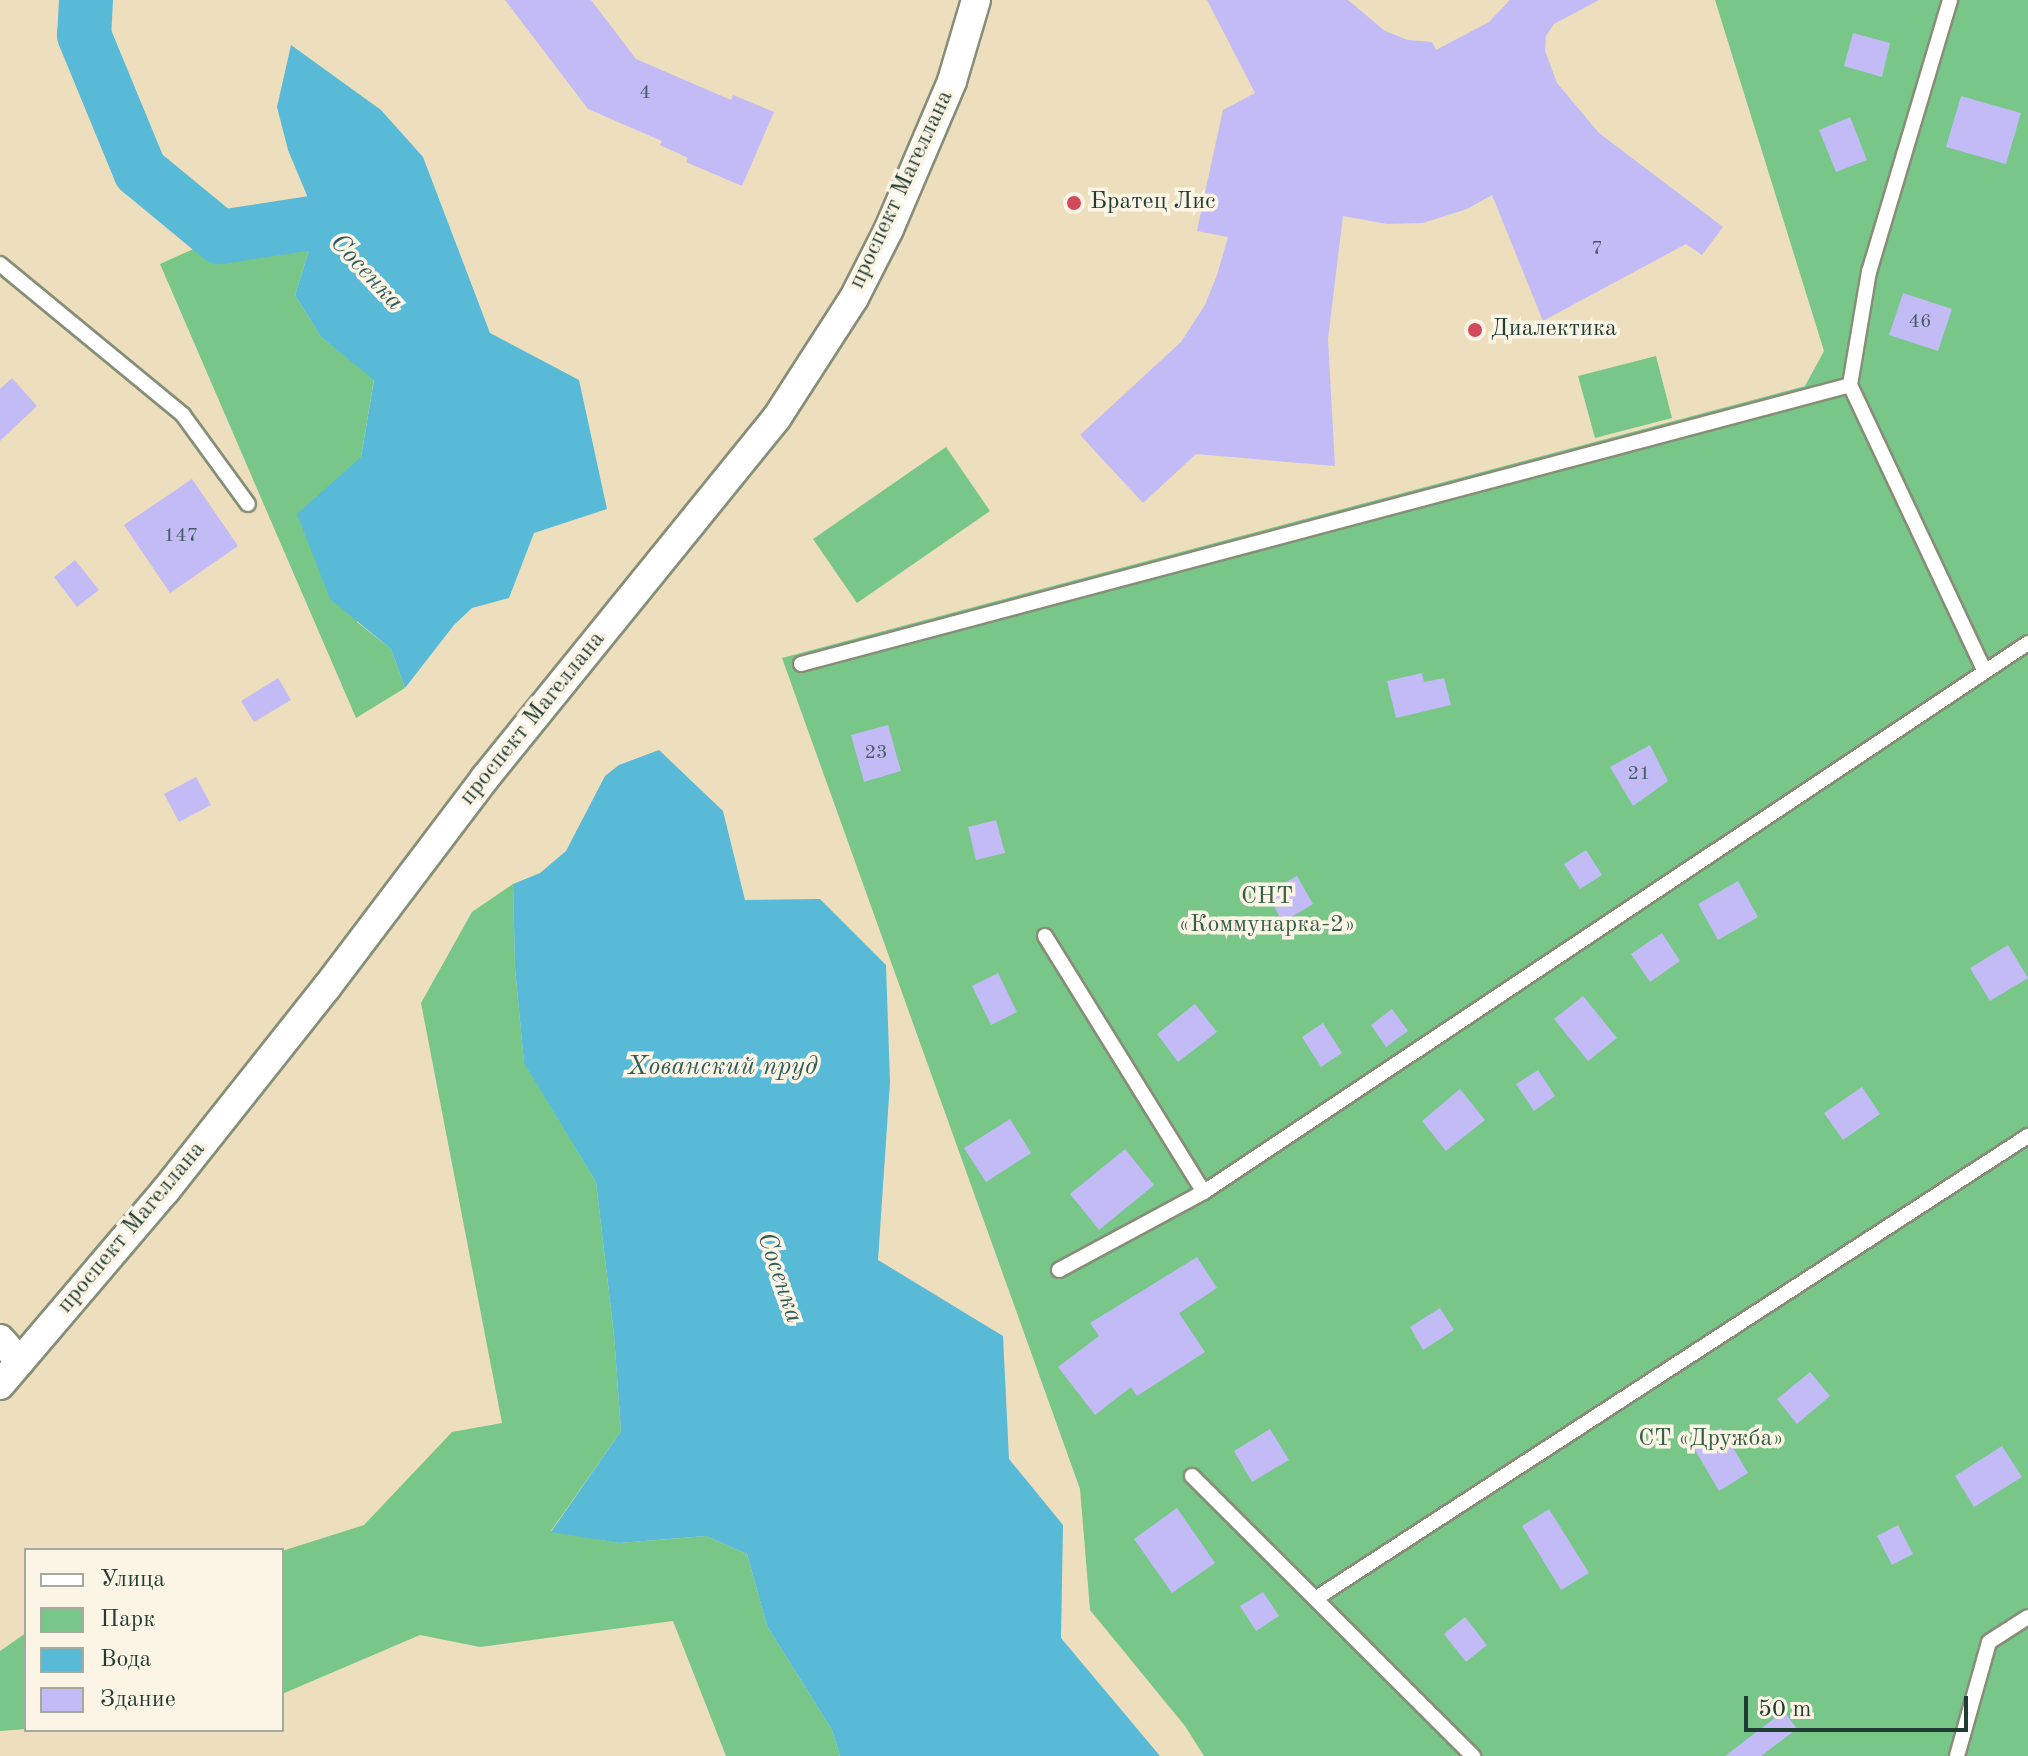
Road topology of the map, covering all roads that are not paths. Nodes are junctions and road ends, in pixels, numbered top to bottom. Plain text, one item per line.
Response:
1 (976, 0) edge
2 (1950, 0) edge
3 (0, 264) edge
4 (1850, 385) junction
5 (248, 504) dead end
6 (2028, 643) edge
7 (801, 664) dead end
8 (1984, 670) junction
9 (1045, 936) dead end
10 (2028, 1136) edge
11 (1204, 1192) junction
12 (1059, 1270) dead end
13 (0, 1339) edge
14 (20, 1361) junction
15 (0, 1385) edge
16 (1192, 1476) dead end
17 (1318, 1597) junction
18 (2028, 1617) edge
19 (1473, 1756) edge
20 (1957, 1756) edge

1 - 14 street, проспект Магеллана
2 - 4 lane
3 - 5 lane
4 - 7 lane
4 - 8 lane
6 - 8 lane
8 - 11 lane
9 - 11 lane
10 - 17 lane
11 - 12 lane
13 - 14 street
14 - 15 street, проспект Магеллана
16 - 17 lane
17 - 19 lane
18 - 20 lane

